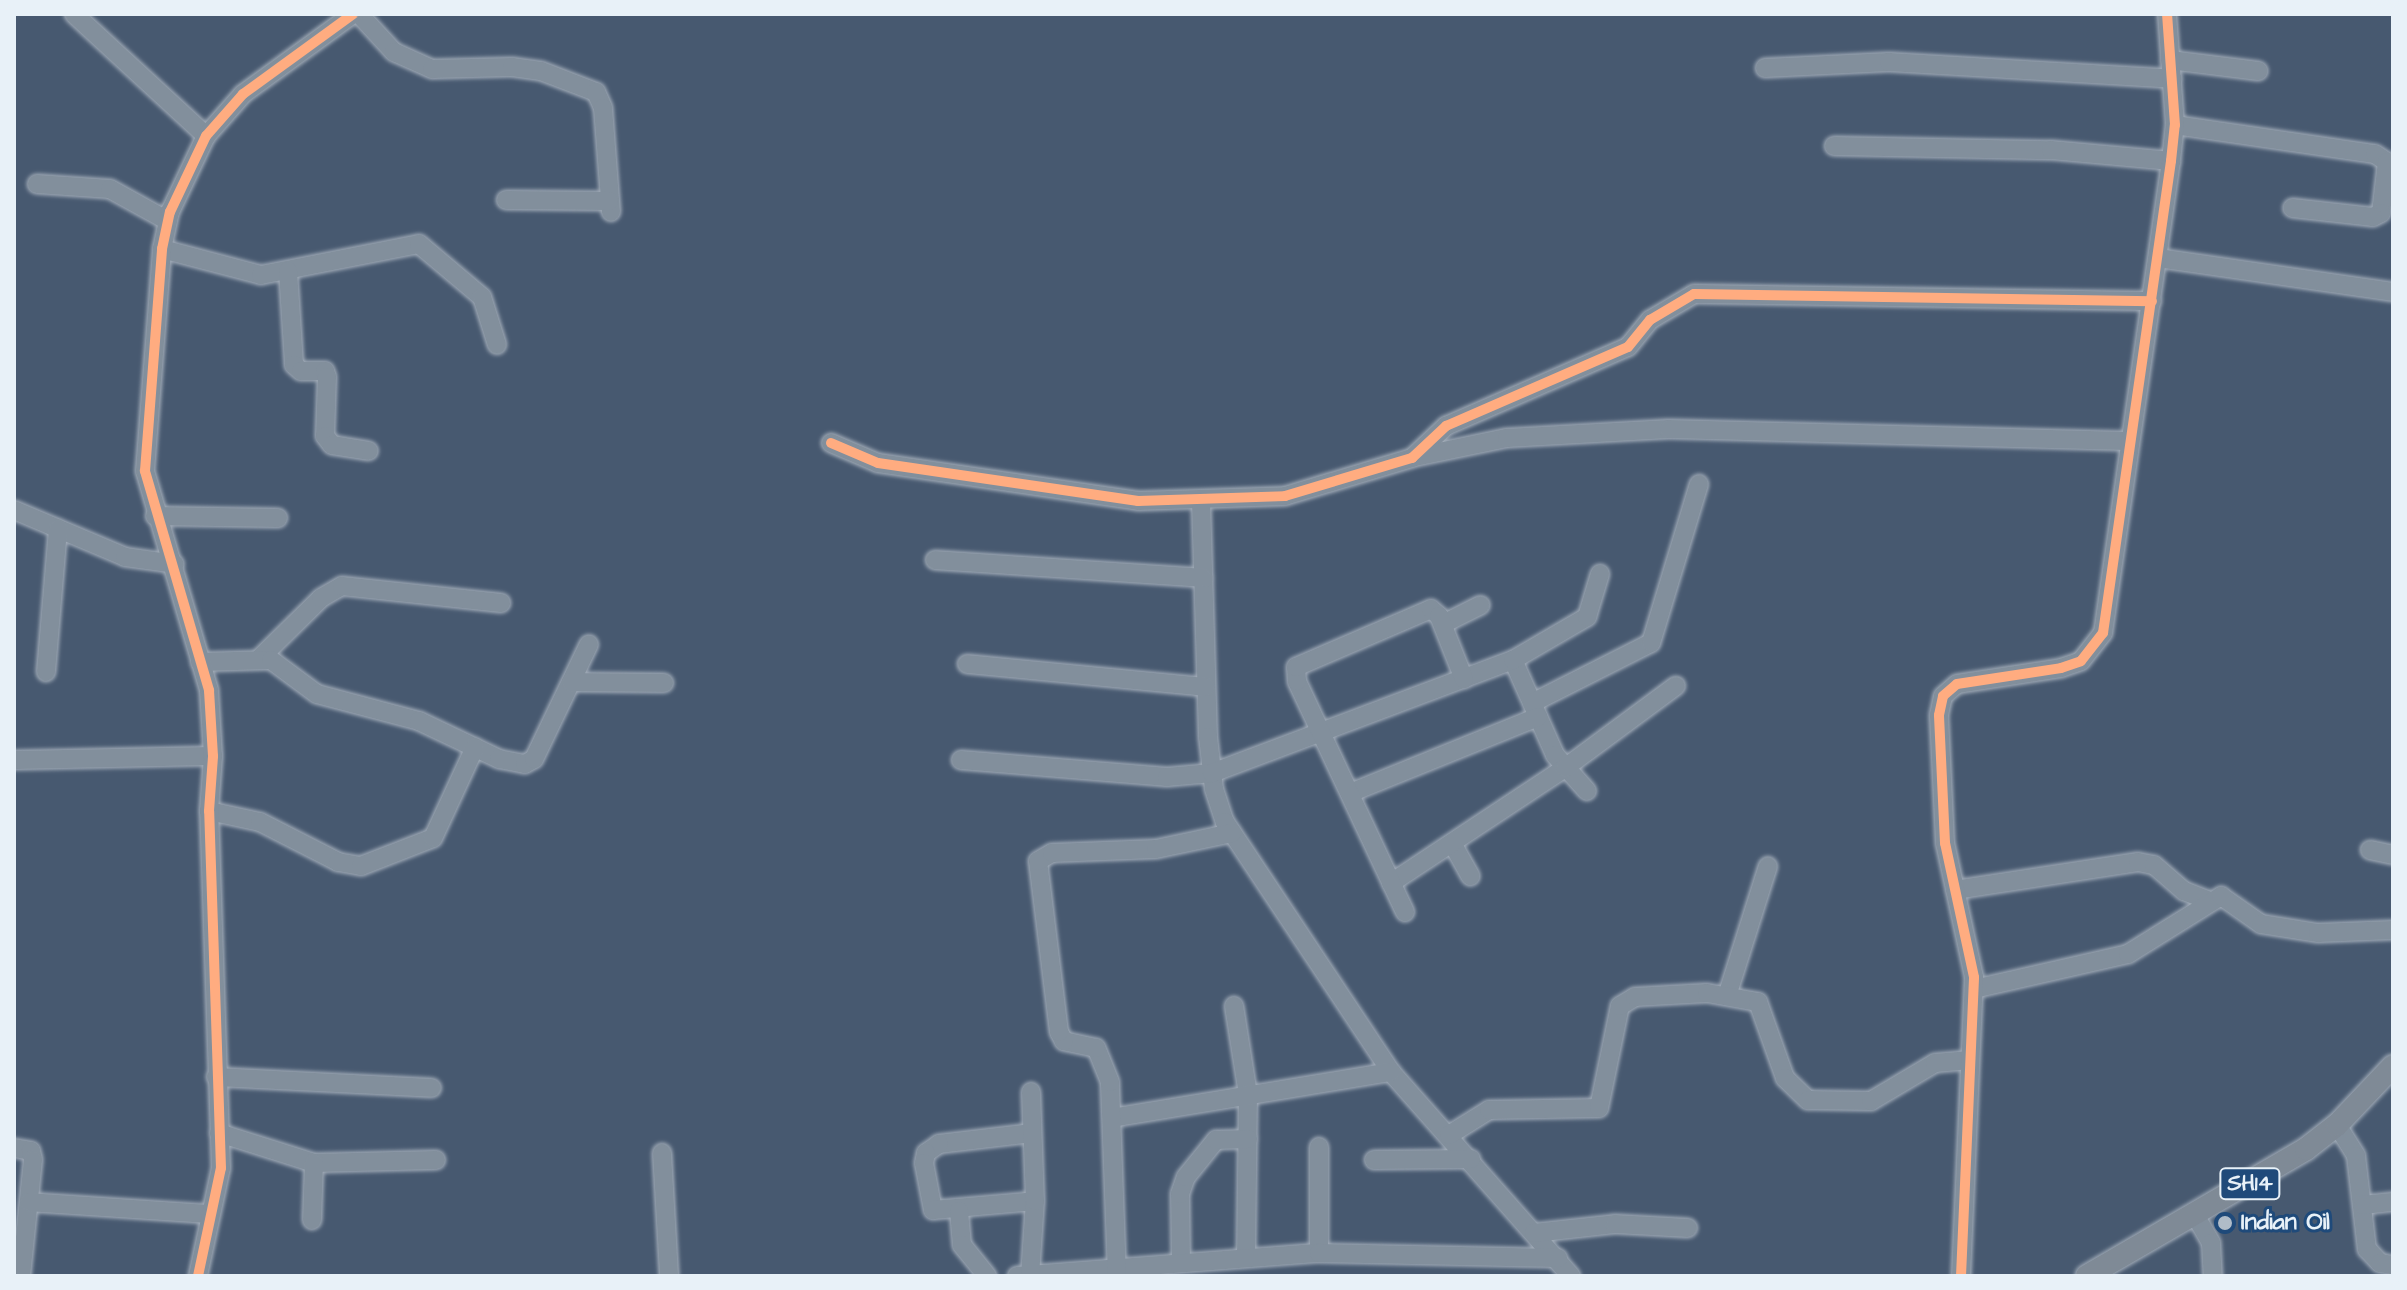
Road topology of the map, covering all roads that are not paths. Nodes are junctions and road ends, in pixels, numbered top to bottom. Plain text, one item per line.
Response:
1 (74, 14) edge
2 (2167, 14) edge
3 (344, 23) edge
4 (2170, 60) junction
5 (1765, 68) dead end
6 (2258, 71) dead end
7 (2172, 79) junction
8 (2175, 125) junction
9 (206, 136) junction
10 (1834, 146) dead end
11 (2171, 161) junction
12 (37, 184) dead end
13 (506, 200) dead end
14 (2293, 208) dead end
15 (2387, 215) edge
16 (168, 221) junction
17 (162, 249) junction
18 (2158, 258) junction
19 (288, 271) junction
20 (2393, 292) edge
21 (2152, 301) junction
22 (497, 345) dead end
23 (2127, 441) junction
24 (831, 443) dead end
25 (369, 451) dead end
26 (1412, 458) junction
27 (1699, 484) dead end
28 (1201, 501) junction
29 (14, 510) edge
30 (155, 516) junction
31 (278, 518) dead end
32 (58, 528) junction
33 (935, 560) dead end
34 (175, 564) junction
35 (1600, 574) dead end
36 (1203, 578) junction
37 (501, 603) dead end
38 (1481, 605) dead end
39 (1443, 624) junction
40 (589, 644) dead end
41 (258, 660) junction
42 (1513, 660) junction
43 (200, 662) junction
44 (967, 664) dead end
45 (46, 672) dead end
46 (1464, 679) junction
47 (571, 682) junction
48 (664, 683) dead end
49 (1676, 686) dead end
50 (1206, 687) junction
51 (1535, 710) junction
52 (1321, 732) junction
53 (475, 747) junction
54 (213, 756) junction
55 (14, 760) edge
56 (961, 760) dead end
57 (1565, 768) junction
58 (1212, 773) junction
59 (1587, 791) dead end
60 (1350, 793) junction
61 (209, 811) junction
62 (1232, 833) junction
63 (1452, 843) junction
64 (2370, 850) dead end
65 (2393, 855) edge
66 (1768, 866) dead end
67 (1470, 876) dead end
68 (1391, 883) junction
69 (1955, 890) junction
70 (2208, 900) junction
71 (1405, 912) dead end
72 (2393, 930) edge
73 (1974, 989) junction
74 (1727, 996) junction
75 (1234, 1006) dead end
76 (1970, 1060) junction
77 (2393, 1066) edge
78 (1391, 1072) junction
79 (216, 1077) junction
80 (432, 1088) dead end
81 (1031, 1092) dead end
82 (1248, 1094) junction
83 (1112, 1118) junction
84 (2337, 1125) junction
85 (219, 1133) junction
86 (1032, 1133) junction
87 (1449, 1135) junction
88 (1248, 1139) junction
89 (1319, 1147) dead end
90 (14, 1148) edge
91 (662, 1153) dead end
92 (1471, 1159) junction
93 (436, 1160) dead end
94 (1374, 1160) dead end
95 (314, 1163) junction
96 (1035, 1201) junction
97 (29, 1202) junction
98 (2393, 1202) edge
99 (2363, 1205) junction
100 (959, 1211) junction
101 (211, 1214) junction
102 (2195, 1215) junction
103 (312, 1220) dead end
104 (1688, 1228) dead end
105 (1534, 1233) junction
106 (1319, 1253) junction
107 (1251, 1257) junction
108 (1558, 1258) junction
109 (1181, 1263) junction
110 (2393, 1265) edge
111 (1116, 1272) edge
112 (2098, 1272) edge
113 (21, 1276) edge
114 (198, 1276) edge
115 (669, 1276) edge
116 (987, 1276) edge
117 (1026, 1276) edge
118 (1258, 1276) edge
119 (1571, 1276) edge
120 (1961, 1276) edge
121 (2213, 1276) edge

1 - 9 street
2 - 4 street
3 - 9 street
3 - 13 street
4 - 6 street
4 - 7 street
5 - 7 street
7 - 8 street
8 - 11 street
8 - 15 street
9 - 16 street
10 - 11 street
11 - 18 street
12 - 16 street
14 - 15 street
16 - 17 street
17 - 19 street
17 - 30 street
18 - 20 street
18 - 21 street
19 - 22 street
19 - 25 street
21 - 23 street
21 - 26 street
23 - 26 street
23 - 69 street
24 - 28 street
26 - 28 street
27 - 51 street
28 - 36 street
29 - 32 street
30 - 31 street
30 - 34 street
32 - 34 street
32 - 45 street
33 - 36 street
34 - 43 street
35 - 42 street
36 - 50 street
37 - 41 street
38 - 39 street
39 - 46 street
39 - 52 street
40 - 47 street
41 - 43 street
41 - 53 street
42 - 46 street
42 - 51 street
43 - 54 street
44 - 50 street
46 - 52 street
47 - 48 street
47 - 53 street
49 - 57 street
50 - 58 street
51 - 57 street
51 - 60 street
52 - 58 street
52 - 60 street
53 - 61 street
54 - 55 street
54 - 61 street
56 - 58 street
57 - 59 street
57 - 63 street
58 - 62 street
60 - 68 street
61 - 79 street
62 - 78 street
62 - 83 street
63 - 67 street
63 - 68 street
64 - 65 street
66 - 74 street
68 - 71 street
69 - 70 street
69 - 73 street
70 - 72 street
70 - 73 street
73 - 76 street
74 - 76 street
74 - 87 street
75 - 82 street
76 - 120 street
77 - 84 main road, SH14 / SH14
78 - 82 street
78 - 87 street
79 - 80 street
79 - 85 street
81 - 86 street
82 - 83 street
82 - 88 street
83 - 111 street
84 - 99 street
84 - 102 main road, SH14 / SH14
85 - 95 street
85 - 101 street
86 - 96 street
86 - 100 street
87 - 92 street
88 - 107 street
88 - 109 street
89 - 106 street
90 - 97 street
91 - 115 street
92 - 94 street
92 - 105 street
93 - 95 street
95 - 103 street
96 - 100 street
96 - 117 street
97 - 101 street
97 - 113 street
98 - 99 street
99 - 110 street
100 - 116 street
101 - 114 street
102 - 112 main road, SH14 / SH14
102 - 121 street
104 - 105 street
105 - 108 street
106 - 107 street
106 - 108 street
107 - 109 street
107 - 118 street
108 - 119 street
109 - 111 street
111 - 117 street

